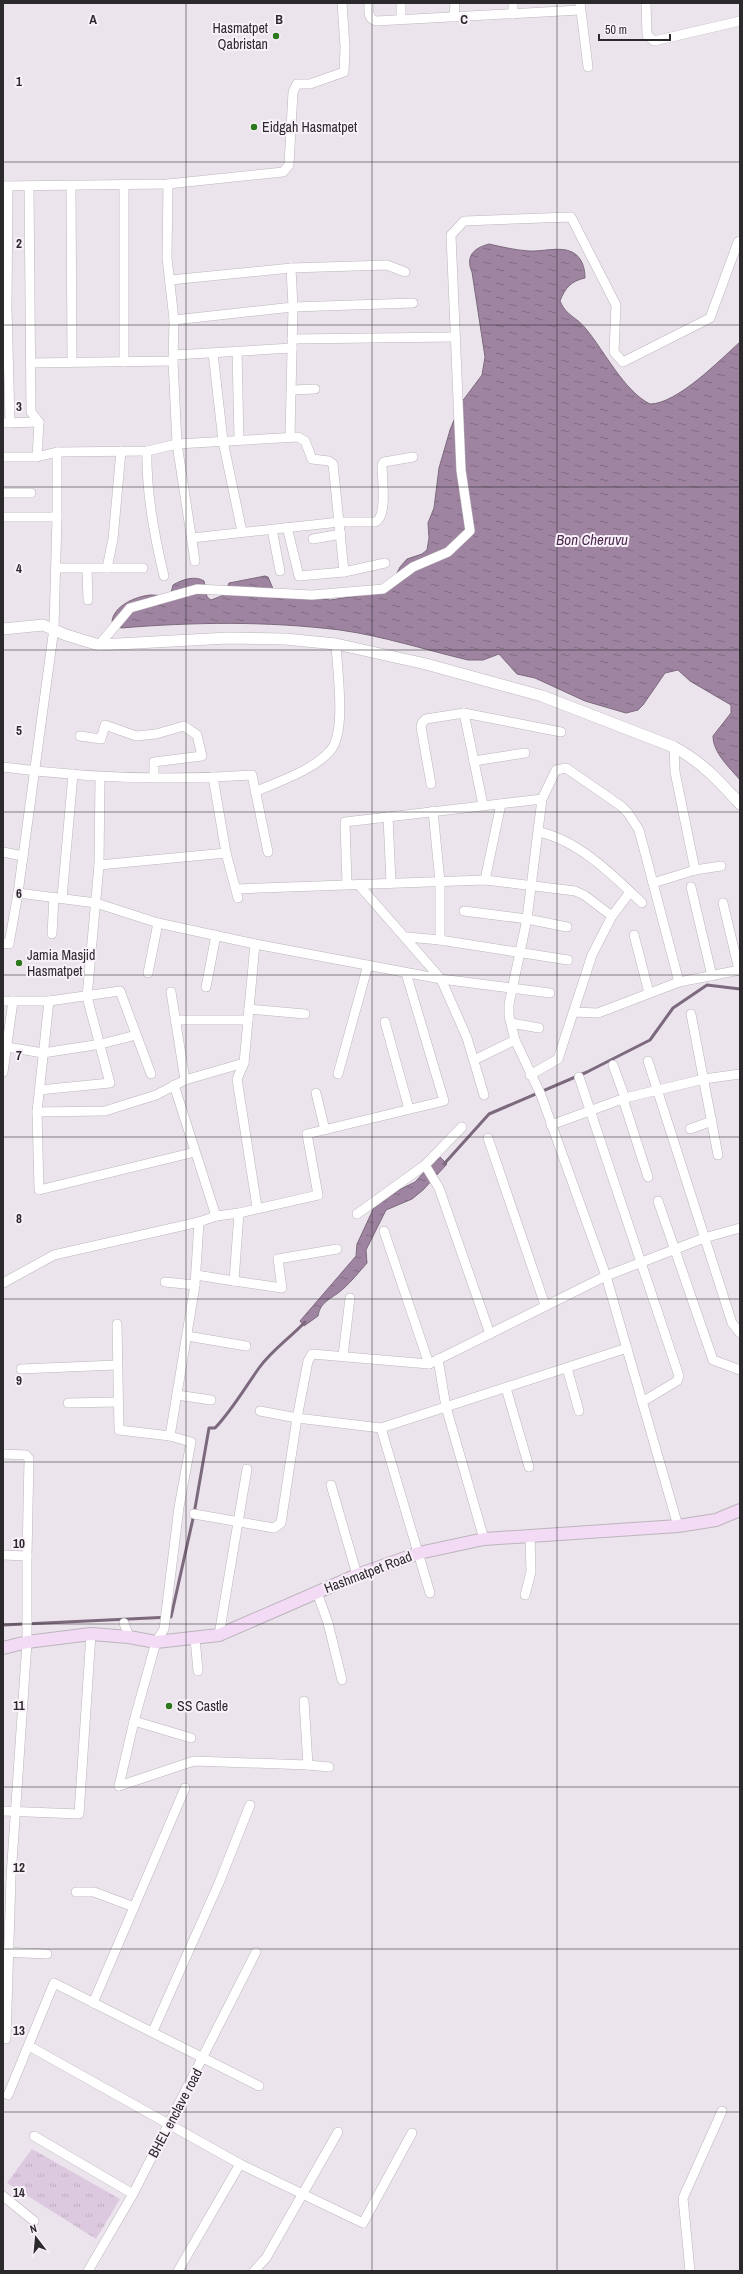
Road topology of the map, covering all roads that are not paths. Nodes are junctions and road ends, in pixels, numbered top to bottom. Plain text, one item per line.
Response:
1 (342, 3) edge
2 (369, 3) edge
3 (401, 3) edge
4 (455, 3) edge
5 (513, 3) edge
6 (646, 3) edge
7 (580, 7) edge
8 (513, 14) junction
9 (454, 17) junction
10 (401, 20) junction
11 (740, 20) edge
12 (588, 67) dead end
13 (168, 184) junction
14 (124, 185) junction
15 (5, 186) edge
16 (29, 186) junction
17 (71, 186) junction
18 (740, 241) edge
19 (291, 268) junction
20 (405, 272) dead end
21 (170, 280) junction
22 (413, 303) dead end
23 (293, 307) junction
24 (174, 320) junction
25 (455, 337) junction
26 (292, 344) junction
27 (237, 351) junction
28 (212, 353) junction
29 (173, 358) junction
30 (72, 362) junction
31 (124, 362) junction
32 (31, 363) junction
33 (315, 389) dead end
34 (292, 390) junction
35 (39, 422) junction
36 (6, 423) edge
37 (290, 436) junction
38 (239, 440) junction
39 (223, 441) junction
40 (177, 444) junction
41 (147, 450) junction
42 (121, 451) junction
43 (57, 452) junction
44 (3, 457) edge
45 (37, 457) junction
46 (413, 457) dead end
47 (3, 493) edge
48 (31, 493) dead end
49 (3, 517) edge
50 (57, 517) junction
51 (340, 522) junction
52 (287, 527) junction
53 (272, 529) junction
54 (242, 532) junction
55 (341, 534) junction
56 (192, 538) junction
57 (313, 539) dead end
58 (195, 562) dead end
59 (385, 563) dead end
60 (56, 568) junction
61 (107, 568) junction
62 (143, 568) dead end
63 (87, 569) junction
64 (280, 571) dead end
65 (344, 572) junction
66 (164, 576) dead end
67 (88, 600) dead end
68 (54, 628) junction
69 (3, 629) edge
70 (99, 644) junction
71 (336, 644) junction
72 (464, 713) junction
73 (561, 732) dead end
74 (80, 736) dead end
75 (674, 747) junction
76 (525, 753) dead end
77 (474, 761) junction
78 (3, 767) edge
79 (35, 771) junction
80 (73, 774) junction
81 (100, 777) junction
82 (154, 777) junction
83 (213, 777) junction
84 (431, 784) dead end
85 (255, 792) junction
86 (542, 799) junction
87 (501, 804) junction
88 (740, 804) edge
89 (482, 805) junction
90 (433, 811) junction
91 (388, 817) junction
92 (539, 832) junction
93 (3, 852) edge
94 (268, 852) dead end
95 (226, 853) junction
96 (23, 856) junction
97 (99, 865) junction
98 (721, 866) dead end
99 (695, 870) junction
100 (484, 880) junction
101 (440, 882) junction
102 (391, 883) junction
103 (653, 883) junction
104 (347, 884) junction
105 (358, 884) junction
106 (532, 886) junction
107 (691, 887) dead end
108 (630, 892) junction
109 (18, 893) junction
110 (58, 897) junction
111 (96, 902) junction
112 (642, 903) dead end
113 (723, 903) dead end
114 (464, 911) dead end
115 (612, 916) junction
116 (527, 919) junction
117 (158, 923) junction
118 (567, 927) dead end
119 (52, 934) dead end
120 (216, 935) junction
121 (634, 935) dead end
122 (407, 937) junction
123 (440, 940) junction
124 (3, 943) edge
125 (255, 944) junction
126 (519, 954) junction
127 (568, 960) dead end
128 (368, 965) junction
129 (740, 970) edge
130 (148, 973) dead end
131 (406, 973) junction
132 (712, 976) junction
133 (441, 979) junction
134 (679, 982) junction
135 (206, 987) dead end
136 (513, 988) junction
137 (171, 992) dead end
138 (550, 993) dead end
139 (649, 993) junction
140 (87, 997) junction
141 (3, 1001) edge
142 (49, 1001) junction
143 (13, 1002) junction
144 (249, 1009) junction
145 (573, 1012) junction
146 (305, 1014) dead end
147 (691, 1014) dead end
148 (175, 1020) junction
149 (248, 1020) junction
150 (385, 1022) dead end
151 (511, 1023) junction
152 (539, 1028) dead end
153 (136, 1035) junction
154 (515, 1040) junction
155 (101, 1044) junction
156 (7, 1047) junction
157 (43, 1053) junction
158 (474, 1060) junction
159 (648, 1062) dead end
160 (244, 1063) junction
161 (612, 1065) dead end
162 (3, 1072) edge
163 (151, 1074) dead end
164 (338, 1074) dead end
165 (740, 1074) edge
166 (530, 1075) junction
167 (579, 1077) dead end
168 (704, 1079) junction
169 (186, 1080) junction
170 (174, 1086) junction
171 (39, 1090) junction
172 (656, 1090) junction
173 (316, 1093) dead end
174 (484, 1095) dead end
175 (624, 1099) junction
176 (409, 1109) junction
177 (592, 1111) junction
178 (37, 1112) junction
179 (712, 1121) junction
180 (551, 1125) junction
181 (462, 1127) dead end
182 (690, 1129) dead end
183 (325, 1130) junction
184 (488, 1138) dead end
185 (196, 1152) junction
186 (718, 1155) dead end
187 (425, 1165) junction
188 (648, 1177) dead end
189 (658, 1201) dead end
190 (257, 1207) junction
191 (239, 1212) junction
192 (357, 1214) dead end
193 (216, 1216) junction
194 (199, 1222) junction
195 (739, 1230) edge
196 (384, 1231) dead end
197 (704, 1238) junction
198 (337, 1249) dead end
199 (676, 1250) junction
200 (643, 1263) junction
201 (196, 1275) junction
202 (606, 1276) junction
203 (234, 1281) junction
204 (165, 1282) dead end
205 (3, 1283) edge
206 (195, 1285) junction
207 (350, 1298) dead end
208 (545, 1305) junction
209 (117, 1324) dead end
210 (740, 1333) edge
211 (490, 1334) junction
212 (187, 1336) junction
213 (246, 1346) dead end
214 (627, 1348) junction
215 (342, 1356) junction
216 (438, 1359) junction
217 (429, 1364) junction
218 (116, 1365) junction
219 (567, 1368) junction
220 (21, 1369) dead end
221 (740, 1370) edge
222 (506, 1388) junction
223 (177, 1395) junction
224 (211, 1400) dead end
225 (118, 1402) junction
226 (642, 1402) junction
227 (68, 1403) dead end
228 (446, 1407) junction
229 (260, 1411) dead end
230 (579, 1411) dead end
231 (297, 1418) junction
232 (381, 1428) junction
233 (170, 1436) junction
234 (3, 1454) edge
235 (529, 1467) dead end
236 (247, 1469) dead end
237 (331, 1485) dead end
238 (740, 1510) edge
239 (194, 1514) dead end
240 (238, 1522) junction
241 (678, 1526) junction
242 (530, 1536) junction
243 (484, 1539) junction
244 (418, 1552) junction
245 (3, 1555) edge
246 (27, 1556) junction
247 (357, 1575) junction
248 (317, 1592) junction
249 (430, 1593) dead end
250 (524, 1595) dead end
251 (124, 1623) dead end
252 (91, 1634) junction
253 (219, 1635) junction
254 (129, 1637) junction
255 (195, 1638) junction
256 (27, 1642) junction
257 (156, 1642) junction
258 (3, 1648) edge
259 (198, 1670) dead end
260 (342, 1680) dead end
261 (304, 1700) dead end
262 (134, 1721) junction
263 (191, 1738) dead end
264 (308, 1765) junction
265 (329, 1767) dead end
266 (185, 1788) dead end
267 (250, 1805) dead end
268 (3, 1811) edge
269 (17, 1811) junction
270 (7, 1876) edge
271 (76, 1892) dead end
272 (134, 1907) junction
273 (6, 1952) edge
274 (256, 1952) dead end
275 (46, 1954) dead end
276 (93, 2003) junction
277 (153, 2031) junction
278 (6, 2039) dead end
279 (29, 2046) junction
280 (203, 2059) junction
281 (259, 2086) dead end
282 (8, 2095) dead end
283 (722, 2111) dead end
284 (167, 2124) junction
285 (338, 2132) dead end
286 (412, 2133) dead end
287 (34, 2136) dead end
288 (240, 2164) junction
289 (133, 2194) junction
290 (303, 2194) junction
291 (3, 2196) edge
292 (34, 2221) dead end
293 (88, 2271) edge
294 (178, 2271) edge
295 (254, 2271) edge
296 (690, 2271) edge

1 - 13 street
2 - 10 street
3 - 10 street
4 - 9 street
5 - 8 street
6 - 11 street
7 - 8 street
7 - 12 street
8 - 9 street
9 - 10 street
13 - 14 street
13 - 21 street
14 - 17 street
14 - 31 street
15 - 16 street
15 - 36 street
16 - 17 street
16 - 32 street
17 - 30 street
18 - 25 street
19 - 20 street
19 - 21 street
19 - 23 street
21 - 24 street
22 - 23 street
23 - 24 street
23 - 26 street
24 - 29 street
25 - 26 street
25 - 70 street
26 - 27 street
26 - 34 street
27 - 28 street
27 - 38 street
28 - 29 street
28 - 39 street
29 - 31 street
29 - 40 street
30 - 31 street
30 - 32 street
32 - 35 street
33 - 34 street
34 - 37 street
35 - 36 street
35 - 45 street
37 - 38 street
37 - 51 street
38 - 39 street
39 - 40 street
39 - 54 street
40 - 41 street
40 - 56 street
41 - 42 street
41 - 66 street
42 - 43 street
42 - 61 street
43 - 45 street
43 - 50 street
44 - 45 street
46 - 51 street
47 - 48 street
49 - 50 street
50 - 60 street
51 - 52 street
51 - 55 street
52 - 53 street
52 - 65 street
53 - 54 street
53 - 64 street
54 - 56 street
55 - 57 street
55 - 65 street
56 - 58 street
59 - 65 street
60 - 63 street
60 - 68 street
61 - 62 street
61 - 63 street
63 - 67 street
68 - 69 street
68 - 70 street
68 - 79 street
70 - 71 street
71 - 75 street
71 - 85 street
72 - 73 street
72 - 77 street
72 - 84 street
74 - 82 street
75 - 88 street
75 - 99 street
76 - 77 street
77 - 89 street
78 - 79 street
79 - 80 street
79 - 96 street
80 - 81 street
80 - 110 street
81 - 82 street
81 - 97 street
82 - 83 street
83 - 85 street
83 - 95 street
85 - 94 street
86 - 87 street
86 - 92 street
86 - 103 street
87 - 89 street
87 - 100 street
89 - 90 street
90 - 91 street
90 - 101 street
91 - 102 street
91 - 104 street
92 - 106 street
92 - 108 street
93 - 96 street
95 - 97 street
95 - 104 street
96 - 109 street
97 - 111 street
98 - 99 street
99 - 103 street
100 - 101 street
100 - 106 street
101 - 102 street
101 - 123 street
102 - 105 street
103 - 134 street
104 - 105 street
105 - 122 street
106 - 115 street
106 - 116 street
107 - 132 street
108 - 112 street
108 - 115 street
109 - 110 street
109 - 124 street
110 - 111 street
110 - 119 street
111 - 117 street
111 - 140 street
113 - 129 street
114 - 116 street
115 - 145 street
116 - 118 street
116 - 126 street
117 - 120 street
117 - 130 street
120 - 125 street
120 - 135 street
121 - 139 street
122 - 123 street
122 - 133 street
123 - 126 street
125 - 128 street
125 - 144 street
126 - 127 street
126 - 136 street
128 - 131 street
128 - 164 street
129 - 132 street
131 - 133 street
131 - 176 street
132 - 134 street
133 - 136 street
133 - 158 street
134 - 139 street
136 - 138 street
136 - 151 street
137 - 148 street
139 - 145 street
140 - 142 street
140 - 153 street
140 - 155 street
141 - 143 street
142 - 143 street
142 - 157 street
143 - 156 street
144 - 146 street
144 - 149 street
145 - 166 street
147 - 168 street
148 - 149 street
148 - 169 street
149 - 160 street
150 - 176 street
151 - 152 street
151 - 154 street
153 - 155 street
153 - 163 street
154 - 158 street
154 - 166 street
155 - 157 street
155 - 171 street
156 - 157 street
156 - 162 street
157 - 171 street
158 - 174 street
159 - 172 street
160 - 169 street
160 - 190 street
161 - 175 street
165 - 168 street
166 - 180 street
167 - 177 street
168 - 172 street
168 - 179 street
169 - 170 street
170 - 178 street
170 - 185 street
171 - 178 street
172 - 175 street
172 - 197 street
173 - 183 street
175 - 177 street
175 - 188 street
176 - 183 street
177 - 180 street
177 - 200 street
178 - 185 street
179 - 182 street
179 - 186 street
180 - 202 street
181 - 187 street
183 - 190 street
184 - 208 street
185 - 193 street
187 - 192 street
187 - 211 street
189 - 199 street
190 - 191 street
191 - 193 street
191 - 203 street
193 - 194 street
194 - 201 street
194 - 205 street
195 - 197 street
196 - 217 street
197 - 199 street
197 - 210 street
198 - 203 street
199 - 200 street
199 - 221 street
200 - 202 street
200 - 226 street
201 - 203 street
201 - 206 street
202 - 208 street
202 - 214 street
204 - 206 street
206 - 212 street
207 - 215 street
208 - 211 street
209 - 218 street
211 - 216 street
212 - 213 street
212 - 223 street
214 - 219 street
214 - 226 street
215 - 217 street
215 - 231 street
216 - 217 street
216 - 228 street
218 - 220 street
218 - 225 street
219 - 222 street
219 - 230 street
222 - 228 street
222 - 235 street
223 - 224 street
223 - 233 street
225 - 227 street
225 - 233 street
226 - 241 street
228 - 232 street
228 - 243 street
229 - 231 street
231 - 232 street
231 - 240 street
232 - 244 street
233 - 257 street
234 - 246 street
236 - 240 street
237 - 247 street
238 - 241 main road, Hashmatpet Road
239 - 240 street
240 - 253 street
241 - 242 main road, Hashmatpet Road
242 - 243 main road, Hashmatpet Road
242 - 250 street
243 - 244 main road, Hashmatpet Road
244 - 247 main road, Hashmatpet Road
244 - 249 street
245 - 246 street
246 - 256 street
247 - 248 main road, Hashmatpet Road
248 - 253 main road, Hashmatpet Road
248 - 260 street
251 - 254 street
252 - 254 main road, Hashmatpet Road
252 - 256 main road, Hashmatpet Road
252 - 269 street
253 - 255 main road, Hashmatpet Road
254 - 257 main road, Hashmatpet Road
255 - 257 main road, Hashmatpet Road
255 - 259 street
256 - 258 main road, Hashmatpet Road
256 - 269 street
257 - 262 street
261 - 264 street
262 - 263 street
262 - 264 street
264 - 265 street
266 - 272 street
267 - 277 street
268 - 269 street
269 - 270 street
270 - 273 street
271 - 272 street
272 - 276 street
273 - 275 street
273 - 278 street
274 - 280 street, BHEL enclave road
276 - 277 street
276 - 279 street
277 - 280 street
279 - 282 street
279 - 284 street
280 - 281 street
280 - 284 street, BHEL enclave road
283 - 296 street
284 - 288 street
284 - 289 street, BHEL enclave road
285 - 290 street
286 - 290 street
287 - 289 street
288 - 290 street
288 - 294 street
289 - 293 street, BHEL enclave road
290 - 295 street
291 - 292 street

